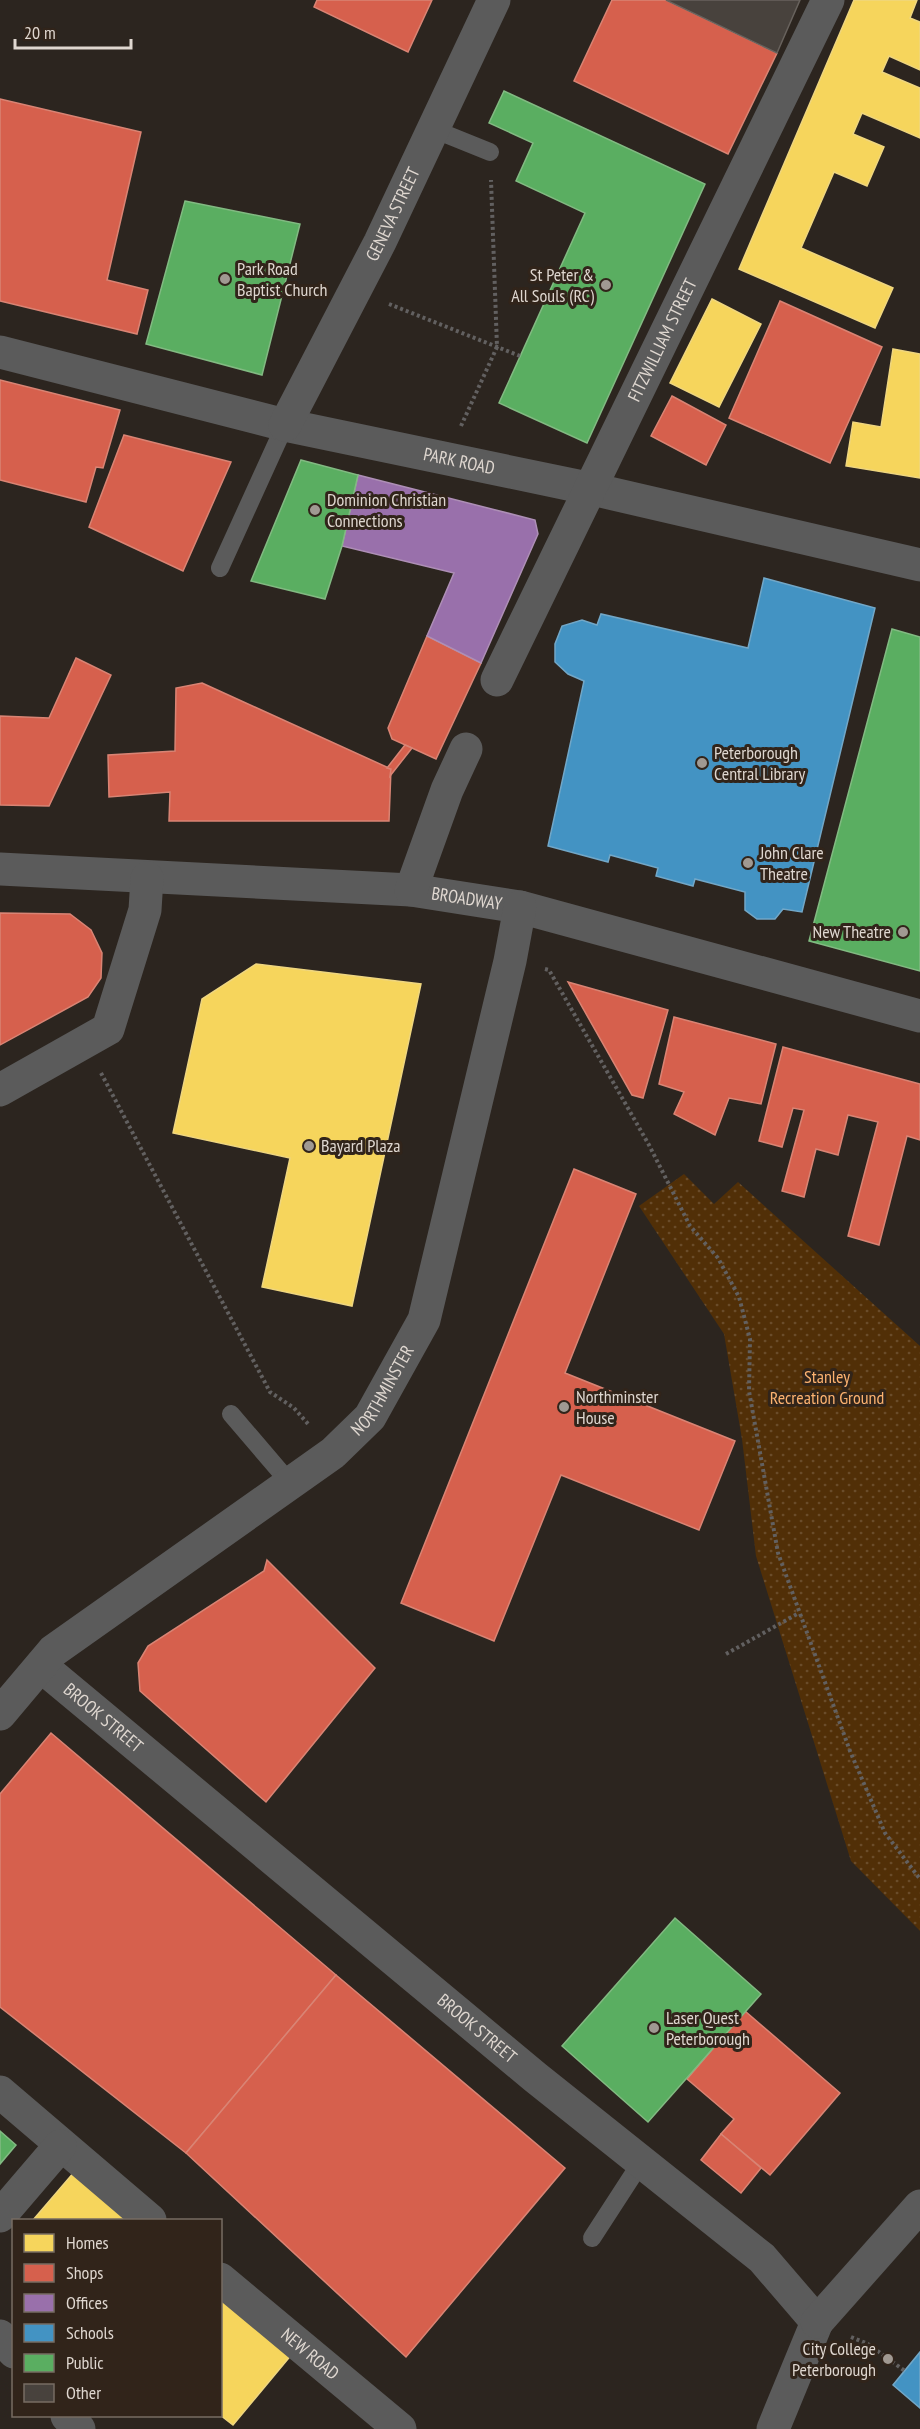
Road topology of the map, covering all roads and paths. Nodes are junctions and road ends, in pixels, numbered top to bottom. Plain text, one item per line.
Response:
1 (494, 0) edge
2 (828, 0) edge
3 (433, 129) junction
4 (490, 152) joint
5 (355, 290) junction
6 (496, 347) junction
7 (0, 352) edge
8 (520, 356) dead end
9 (285, 425) junction
10 (447, 459) junction
11 (592, 489) junction
12 (920, 565) edge
13 (220, 567) dead end
14 (497, 680) dead end
15 (466, 749) dead end
16 (0, 869) edge
17 (147, 878) junction
18 (411, 890) junction
19 (520, 907) junction
20 (549, 970) dead end
21 (920, 1016) edge
22 (84, 1042) junction
23 (0, 1090) edge
24 (231, 1414) dead end
25 (333, 1453) junction
26 (290, 1483) junction
27 (799, 1613) junction
28 (726, 1654) dead end
29 (41, 1666) junction
30 (0, 1714) edge
31 (920, 1879) edge
32 (0, 2092) edge
33 (60, 2146) junction
34 (640, 2164) junction
35 (920, 2206) edge
36 (0, 2216) edge
37 (149, 2219) edge
38 (592, 2238) dead end
39 (222, 2282) edge
40 (817, 2322) junction
41 (0, 2336) edge
42 (12, 2350) edge
43 (905, 2371) dead end
44 (69, 2417) edge
45 (79, 2429) edge
46 (400, 2429) edge
47 (773, 2429) edge

1 - 3 street, GENEVA STREET
2 - 11 street, FITZWILLIAM STREET
3 - 4 lane
3 - 5 street, GENEVA STREET
4 - 6 path
5 - 6 path
5 - 9 street, GENEVA STREET
6 - 8 path
6 - 10 path
7 - 9 street, PARK ROAD
9 - 10 street, PARK ROAD
9 - 13 lane
10 - 11 street, PARK ROAD
11 - 12 street, PARK ROAD
11 - 14 street, FITZWILLIAM STREET
15 - 18 street
16 - 17 street, BROADWAY
17 - 18 street, BROADWAY
17 - 22 street
18 - 19 street, BROADWAY
19 - 21 street, BROADWAY
19 - 25 street, NORTHMINSTER
20 - 27 path
22 - 23 street
22 - 25 path
24 - 26 lane
25 - 26 street, NORTHMINSTER
26 - 29 street, NORTHMINSTER
27 - 28 path
27 - 31 path
29 - 30 street, NORTHMINSTER
29 - 34 street, BROOK STREET
32 - 33 street
33 - 36 street
33 - 37 street
34 - 38 lane
34 - 40 street, BROOK STREET
35 - 40 street
39 - 46 street, NEW ROAD
40 - 43 path
40 - 47 street
41 - 42 street
44 - 45 street

